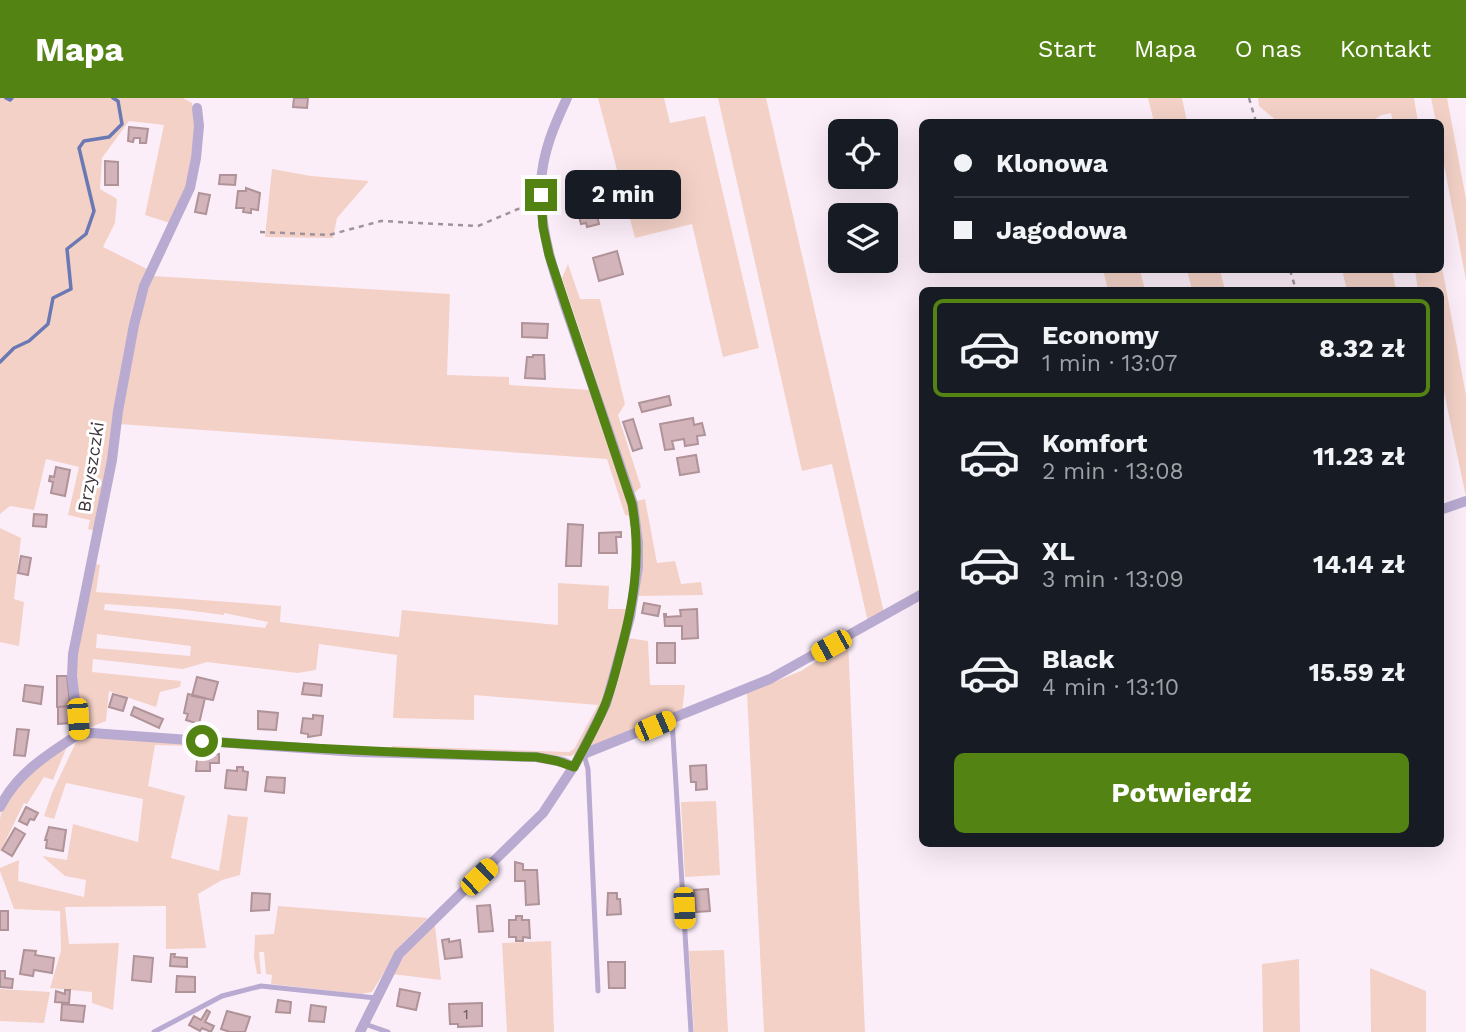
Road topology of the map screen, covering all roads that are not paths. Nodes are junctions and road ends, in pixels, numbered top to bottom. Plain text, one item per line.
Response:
1 (568, 98) edge
2 (197, 107) dead end
3 (1466, 500) edge
4 (1444, 508) edge
5 (919, 596) edge
6 (672, 719) junction
7 (79, 734) junction
8 (582, 755) junction
9 (574, 767) junction
10 (0, 807) edge
11 (598, 991) dead end
12 (376, 998) junction
13 (362, 1028) edge
14 (154, 1032) edge
15 (388, 1032) edge
16 (691, 1032) edge

1 - 8 street
2 - 7 street, Brzyszczki
3 - 4 street
5 - 6 street
6 - 8 street
6 - 16 lane
7 - 9 street
7 - 10 street
8 - 9 street
8 - 11 lane
9 - 12 street
12 - 13 street
12 - 14 lane
13 - 15 lane

